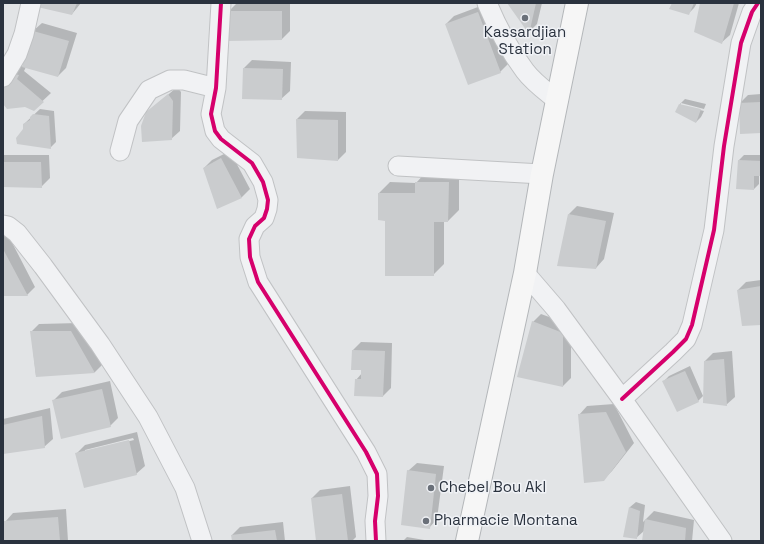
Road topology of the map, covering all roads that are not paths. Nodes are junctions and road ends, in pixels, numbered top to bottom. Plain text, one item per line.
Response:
1 (31, 3) edge
2 (221, 3) edge
3 (487, 3) edge
4 (577, 3) edge
5 (758, 3) edge
6 (3, 77) edge
7 (216, 88) junction
8 (558, 101) junction
9 (120, 151) dead end
10 (398, 166) dead end
11 (542, 174) junction
12 (3, 225) edge
13 (525, 273) junction
14 (622, 399) junction
15 (202, 541) edge
16 (376, 541) edge
17 (467, 541) edge
18 (722, 541) edge

1 - 6 street
2 - 7 street
3 - 8 street
4 - 8 highway
5 - 14 street
7 - 9 street
7 - 16 street
8 - 11 highway
10 - 11 street
11 - 13 highway
12 - 15 street
13 - 14 street
13 - 17 highway
14 - 18 street

